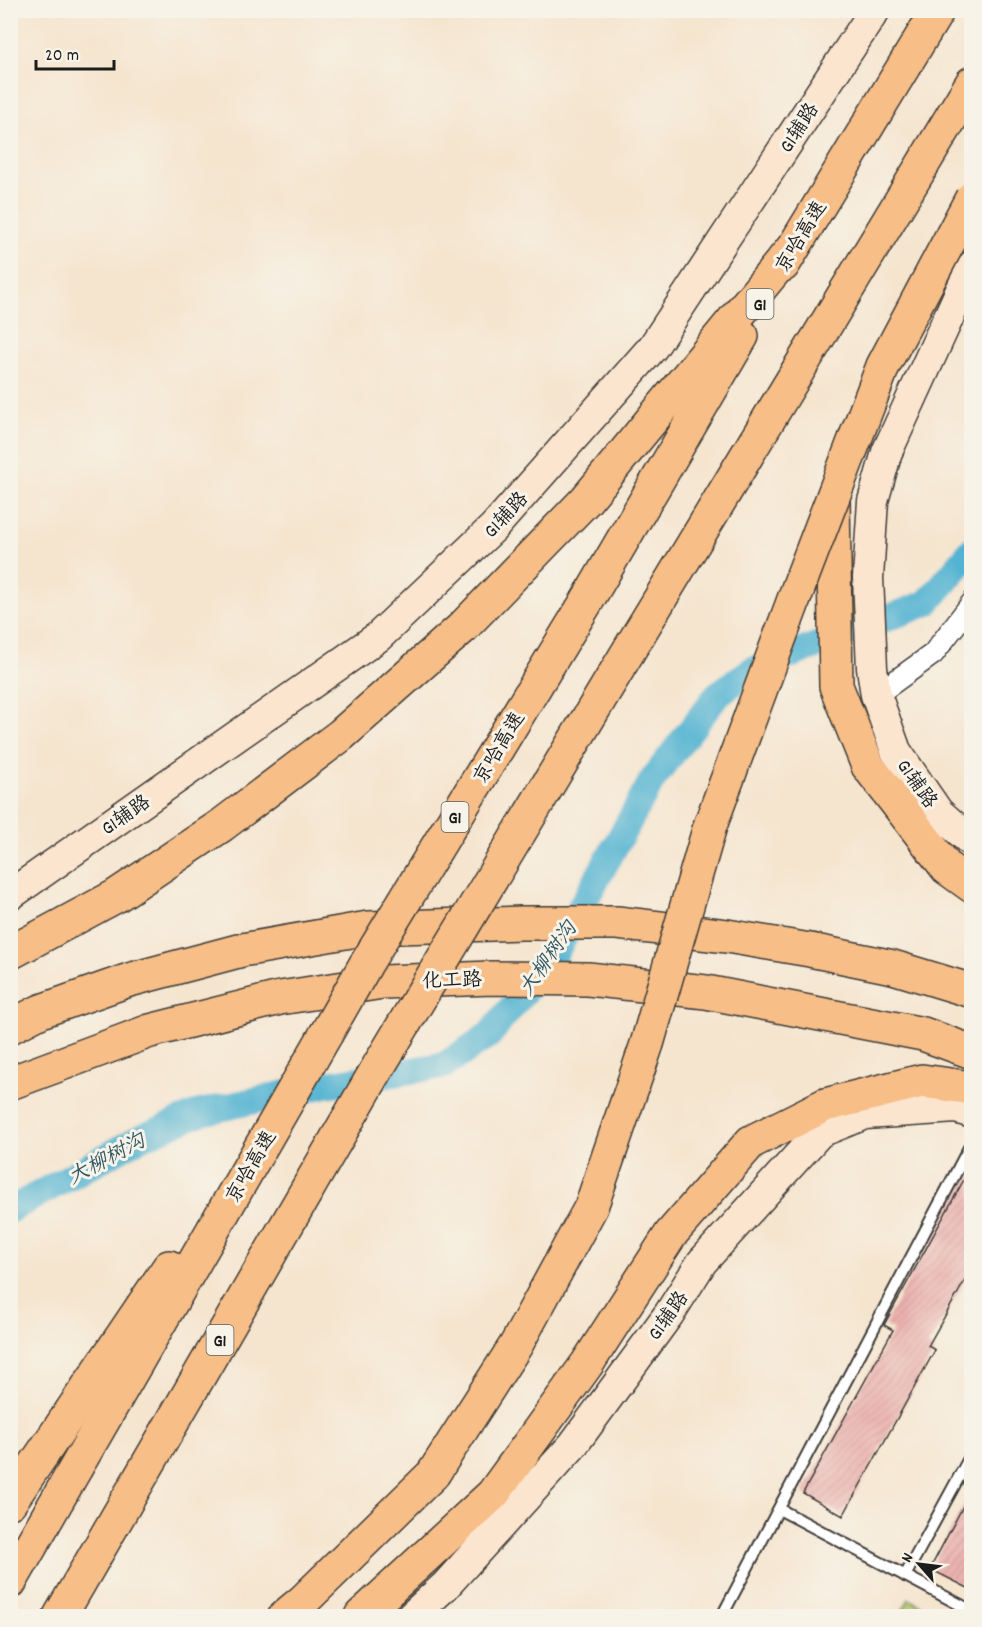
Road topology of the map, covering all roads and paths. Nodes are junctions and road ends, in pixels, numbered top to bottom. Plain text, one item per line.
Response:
1 (875, 10) edge
2 (938, 10) edge
3 (972, 83) edge
4 (972, 198) edge
5 (793, 248) junction
6 (972, 266) edge
7 (833, 496) junction
8 (972, 603) edge
9 (874, 682) junction
10 (972, 842) edge
11 (972, 886) edge
12 (10, 895) edge
13 (10, 953) edge
14 (972, 991) edge
15 (10, 1027) edge
16 (326, 1034) junction
17 (972, 1052) edge
18 (10, 1083) edge
19 (972, 1088) edge
20 (972, 1113) edge
21 (972, 1142) edge
22 (972, 1453) edge
23 (10, 1502) edge
24 (779, 1509) junction
25 (905, 1576) junction
26 (10, 1582) edge
27 (972, 1611) edge
28 (60, 1617) edge
29 (285, 1617) edge
30 (361, 1617) edge
31 (412, 1617) edge
32 (722, 1617) edge

1 - 12 main road, G1辅路
2 - 5 main road, 京哈高速 / G1
3 - 28 main road, G1, bridge
4 - 7 main road, bridge
5 - 13 main road
5 - 16 main road, 京哈高速 / G1, bridge
6 - 9 main road, G1辅路
7 - 11 main road
7 - 29 main road, bridge
8 - 9 street
9 - 10 main road, G1辅路
14 - 15 main road
16 - 23 main road
16 - 26 main road, 京哈高速 / G1
17 - 18 main road, 化工路
19 - 30 main road
20 - 31 main road, G1辅路
21 - 24 lane
22 - 25 lane
24 - 25 lane
24 - 32 lane
25 - 27 lane

